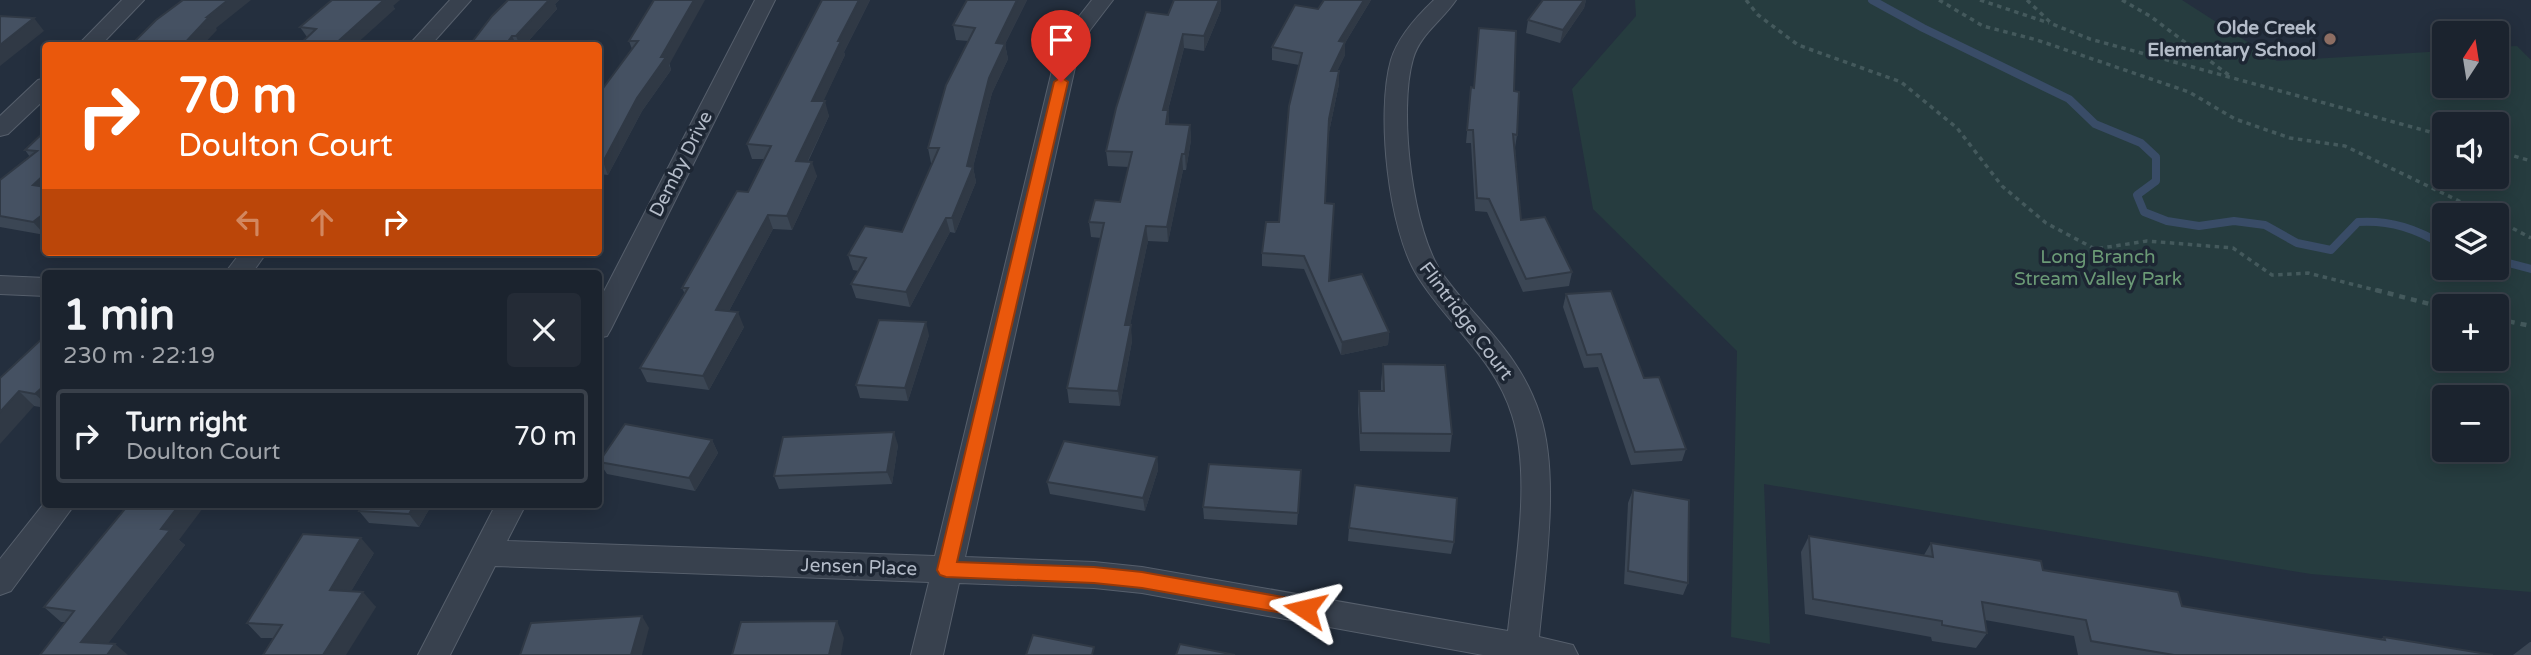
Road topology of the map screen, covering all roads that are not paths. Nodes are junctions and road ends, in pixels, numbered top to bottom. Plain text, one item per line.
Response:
1 (134, 0) edge
2 (461, 0) edge
3 (765, 0) edge
4 (1103, 0) edge
5 (1446, 0) edge
6 (90, 42) edge
7 (422, 42) edge
8 (42, 89) edge
9 (0, 128) edge
10 (252, 256) edge
11 (240, 270) edge
12 (0, 285) edge
13 (42, 286) edge
14 (605, 304) edge
15 (57, 508) edge
16 (509, 508) edge
17 (485, 553) junction
18 (946, 570) junction
19 (0, 582) edge
20 (1522, 651) edge
21 (434, 655) edge
22 (926, 655) edge
23 (1562, 655) edge

1 - 6 street
2 - 7 street
3 - 14 street, Demby Drive
4 - 18 street
5 - 20 street, Flintridge Court
8 - 9 street
10 - 11 street
12 - 13 street
15 - 19 street
16 - 17 street
17 - 18 street, Jensen Place
17 - 21 street
18 - 20 street, Jensen Place
18 - 22 street
20 - 23 street, Jensen Place

